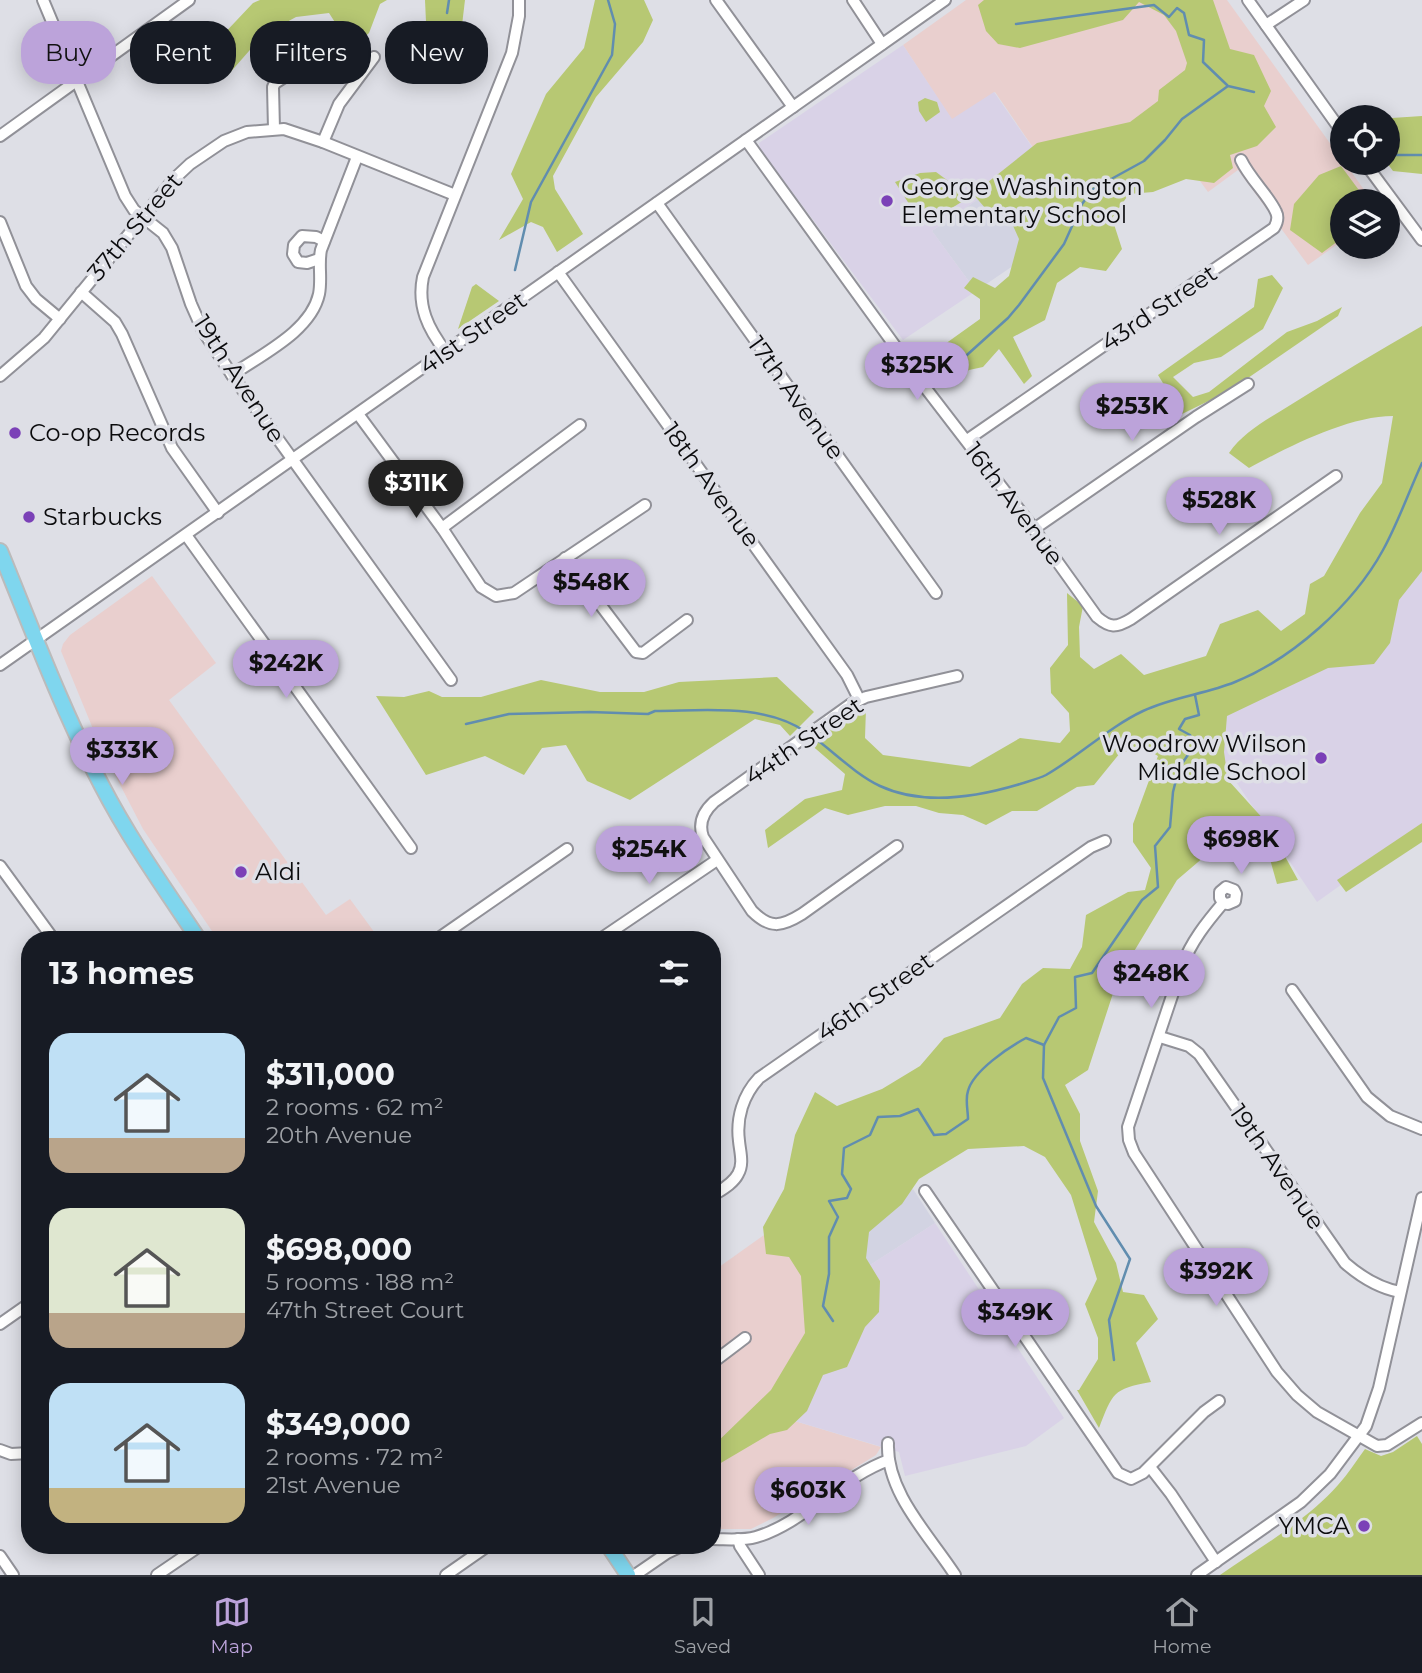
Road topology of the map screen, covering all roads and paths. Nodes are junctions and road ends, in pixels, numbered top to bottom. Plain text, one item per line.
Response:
1 (43, 0) edge
2 (189, 0) edge
3 (519, 0) edge
4 (716, 0) edge
5 (853, 0) edge
6 (945, 0) edge
7 (1248, 0) edge
8 (1304, 0) edge
9 (52, 21) edge
10 (1266, 26) junction
11 (882, 44) junction
12 (116, 52) edge
13 (374, 57) dead end
14 (72, 84) edge
15 (79, 84) edge
16 (274, 84) edge
17 (793, 107) junction
18 (1330, 115) edge
19 (274, 129) junction
20 (0, 136) edge
21 (746, 140) junction
22 (324, 142) junction
23 (357, 157) junction
24 (1241, 160) dead end
25 (1374, 175) edge
26 (456, 195) junction
27 (657, 203) junction
28 (142, 215) junction
29 (0, 222) edge
30 (1422, 240) edge
31 (324, 241) junction
32 (319, 258) junction
33 (558, 272) junction
34 (81, 292) junction
35 (60, 319) junction
36 (446, 352) junction
37 (232, 375) junction
38 (0, 376) edge
39 (1248, 384) dead end
40 (358, 414) junction
41 (580, 425) dead end
42 (967, 440) junction
43 (292, 460) junction
44 (1336, 476) dead end
45 (645, 505) dead end
46 (218, 513) junction
47 (442, 528) junction
48 (1034, 529) junction
49 (186, 535) junction
50 (0, 551) edge
51 (565, 558) junction
52 (936, 593) dead end
53 (687, 620) dead end
54 (37, 640) junction
55 (0, 665) edge
56 (957, 676) dead end
57 (452, 680) dead end
58 (859, 699) junction
59 (1105, 841) dead end
60 (897, 846) dead end
61 (411, 848) dead end
62 (567, 849) dead end
63 (717, 860) junction
64 (0, 866) edge
65 (1223, 903) dead end
66 (47, 931) edge
67 (193, 931) edge
68 (449, 931) edge
69 (613, 931) edge
70 (1292, 990) dead end
71 (1160, 1037) junction
72 (1422, 1129) edge
73 (721, 1189) edge
74 (925, 1191) dead end
75 (1422, 1198) edge
76 (1400, 1292) junction
77 (21, 1309) edge
78 (0, 1324) edge
79 (745, 1338) dead end
80 (721, 1356) edge
81 (1219, 1401) dead end
82 (1421, 1425) edge
83 (1358, 1436) junction
84 (888, 1443) dead end
85 (0, 1450) edge
86 (21, 1453) edge
87 (889, 1460) junction
88 (1150, 1467) junction
89 (721, 1539) edge
90 (738, 1539) junction
91 (188, 1554) edge
92 (476, 1554) edge
93 (614, 1554) edge
94 (663, 1554) edge
95 (0, 1556) edge
96 (1216, 1562) junction
97 (13, 1575) edge
98 (157, 1575) edge
99 (446, 1575) edge
100 (628, 1575) edge
101 (635, 1575) edge
102 (759, 1575) edge
103 (955, 1575) edge
104 (1197, 1575) edge

1 - 9 street, 19th Avenue
2 - 12 street
3 - 26 street
4 - 17 street
5 - 11 street
6 - 11 street, 41st Street
7 - 10 street
8 - 10 street
10 - 18 street
11 - 17 street, 41st Street
13 - 22 street
14 - 20 street
15 - 28 street, 19th Avenue
16 - 19 street
17 - 21 street, 41st Street
19 - 22 street, 37th Street
19 - 28 street, 37th Street
21 - 27 street, 41st Street
21 - 42 street, 16th Avenue
22 - 23 street, 37th Street
23 - 26 street, 37th Street
23 - 31 street
24 - 42 street, 43rd Street
25 - 30 street
26 - 36 street
27 - 33 street, 41st Street
27 - 52 street, 17th Avenue
28 - 34 street, 37th Street
28 - 37 street, 19th Avenue
29 - 35 street
31 - 32 street
31 - 32 street
32 - 37 street
33 - 36 street, 41st Street
33 - 58 street, 18th Avenue
34 - 35 street, 37th Street
34 - 46 street
35 - 38 street, 37th Street
36 - 40 street, 41st Street
37 - 43 street, 19th Avenue
39 - 48 street
40 - 43 street, 41st Street
40 - 47 street
41 - 47 street
42 - 48 street, 16th Avenue
43 - 46 street, 41st Street
43 - 57 street, 19th Avenue
44 - 48 street, 16th Avenue
45 - 51 street
46 - 49 street, 41st Street
47 - 51 street
49 - 54 street, 41st Street
49 - 61 street
50 - 54 main road
51 - 53 street
54 - 55 street, 41st Street
54 - 67 main road
56 - 58 street, 44th Street
58 - 63 street, 44th Street
59 - 73 street, 46th Street
60 - 63 street
62 - 68 street
63 - 69 street
64 - 66 street
65 - 71 street
70 - 72 street
71 - 76 street, 19th Avenue
71 - 83 street
74 - 88 street
75 - 76 street
76 - 83 street
77 - 78 street
79 - 80 street
81 - 88 street
82 - 83 street
83 - 96 street
84 - 87 street
85 - 86 street
87 - 90 street
87 - 103 street
88 - 96 street
89 - 90 street
90 - 102 street
91 - 98 street
92 - 99 street
93 - 100 main road
94 - 101 street
95 - 97 street
96 - 104 street

